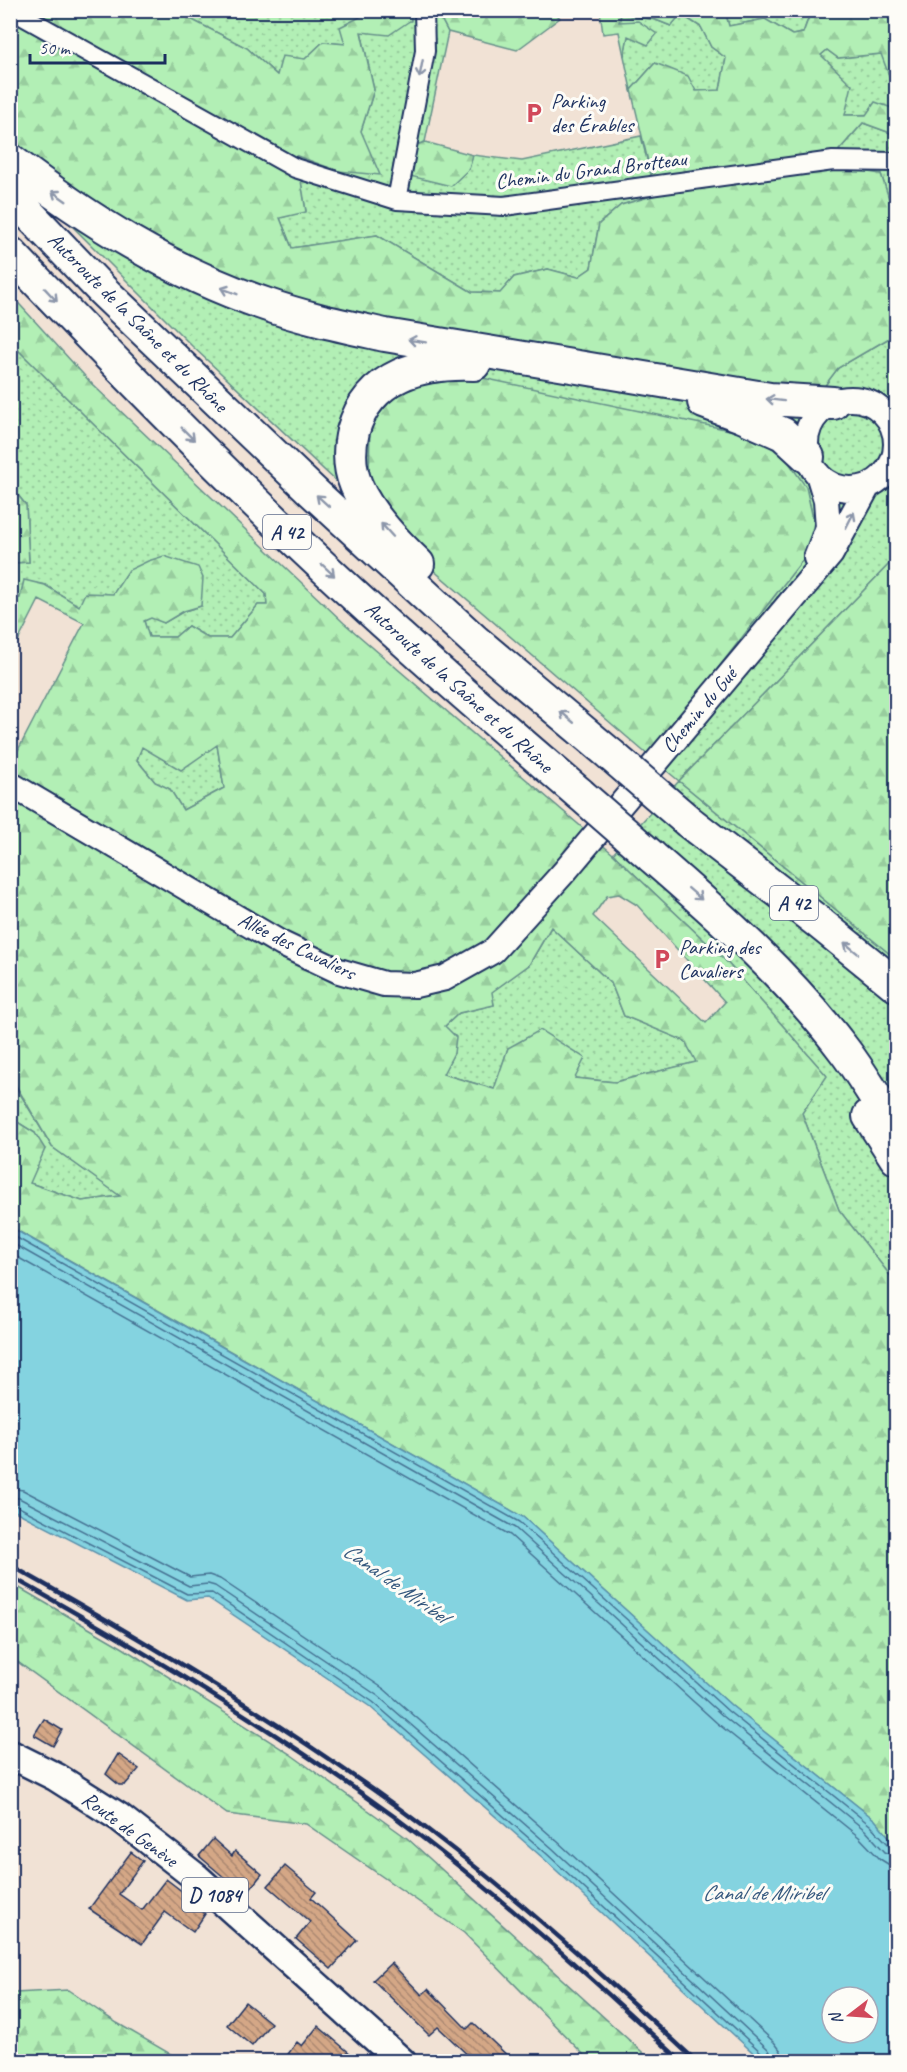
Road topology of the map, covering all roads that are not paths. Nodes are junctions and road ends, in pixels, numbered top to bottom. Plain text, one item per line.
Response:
1 (12, 10) edge
2 (424, 10) edge
3 (10, 160) edge
4 (897, 162) edge
5 (10, 194) edge
6 (397, 200) junction
7 (10, 253) edge
8 (886, 402) edge
9 (833, 403) junction
10 (896, 434) edge
11 (813, 465) junction
12 (868, 486) junction
13 (805, 585) junction
14 (474, 640) junction
15 (10, 784) edge
16 (593, 836) joint
17 (749, 946) junction
18 (897, 985) edge
19 (897, 1130) edge
20 (897, 1158) edge
21 (10, 1754) edge
22 (402, 2061) edge

1 - 6 street, Chemin du Grand Brotteau
2 -> 6 street
9 -> 3 highway
4 - 6 street, Chemin du Grand Brotteau
14 -> 5 highway, Autoroute de la Saône et du Rhône / A 42
7 -> 17 highway, Autoroute de la Saône et du Rhône / A 42, bridge
8 - 9 street
8 - 10 street
9 - 11 street
10 - 12 street
11 - 12 street
11 - 13 street, Chemin du Gué
14 -> 11 highway
13 -> 12 street, Chemin du Gué
13 - 16 street, Chemin du Gué
18 -> 14 highway, Autoroute de la Saône et du Rhône / A 42, bridge
15 - 16 street, Allée des Cavaliers
17 - 19 highway, Autoroute de la Saône et du Rhône / A 42
17 - 20 highway
21 - 22 main road, Route de Genève / D 1084

